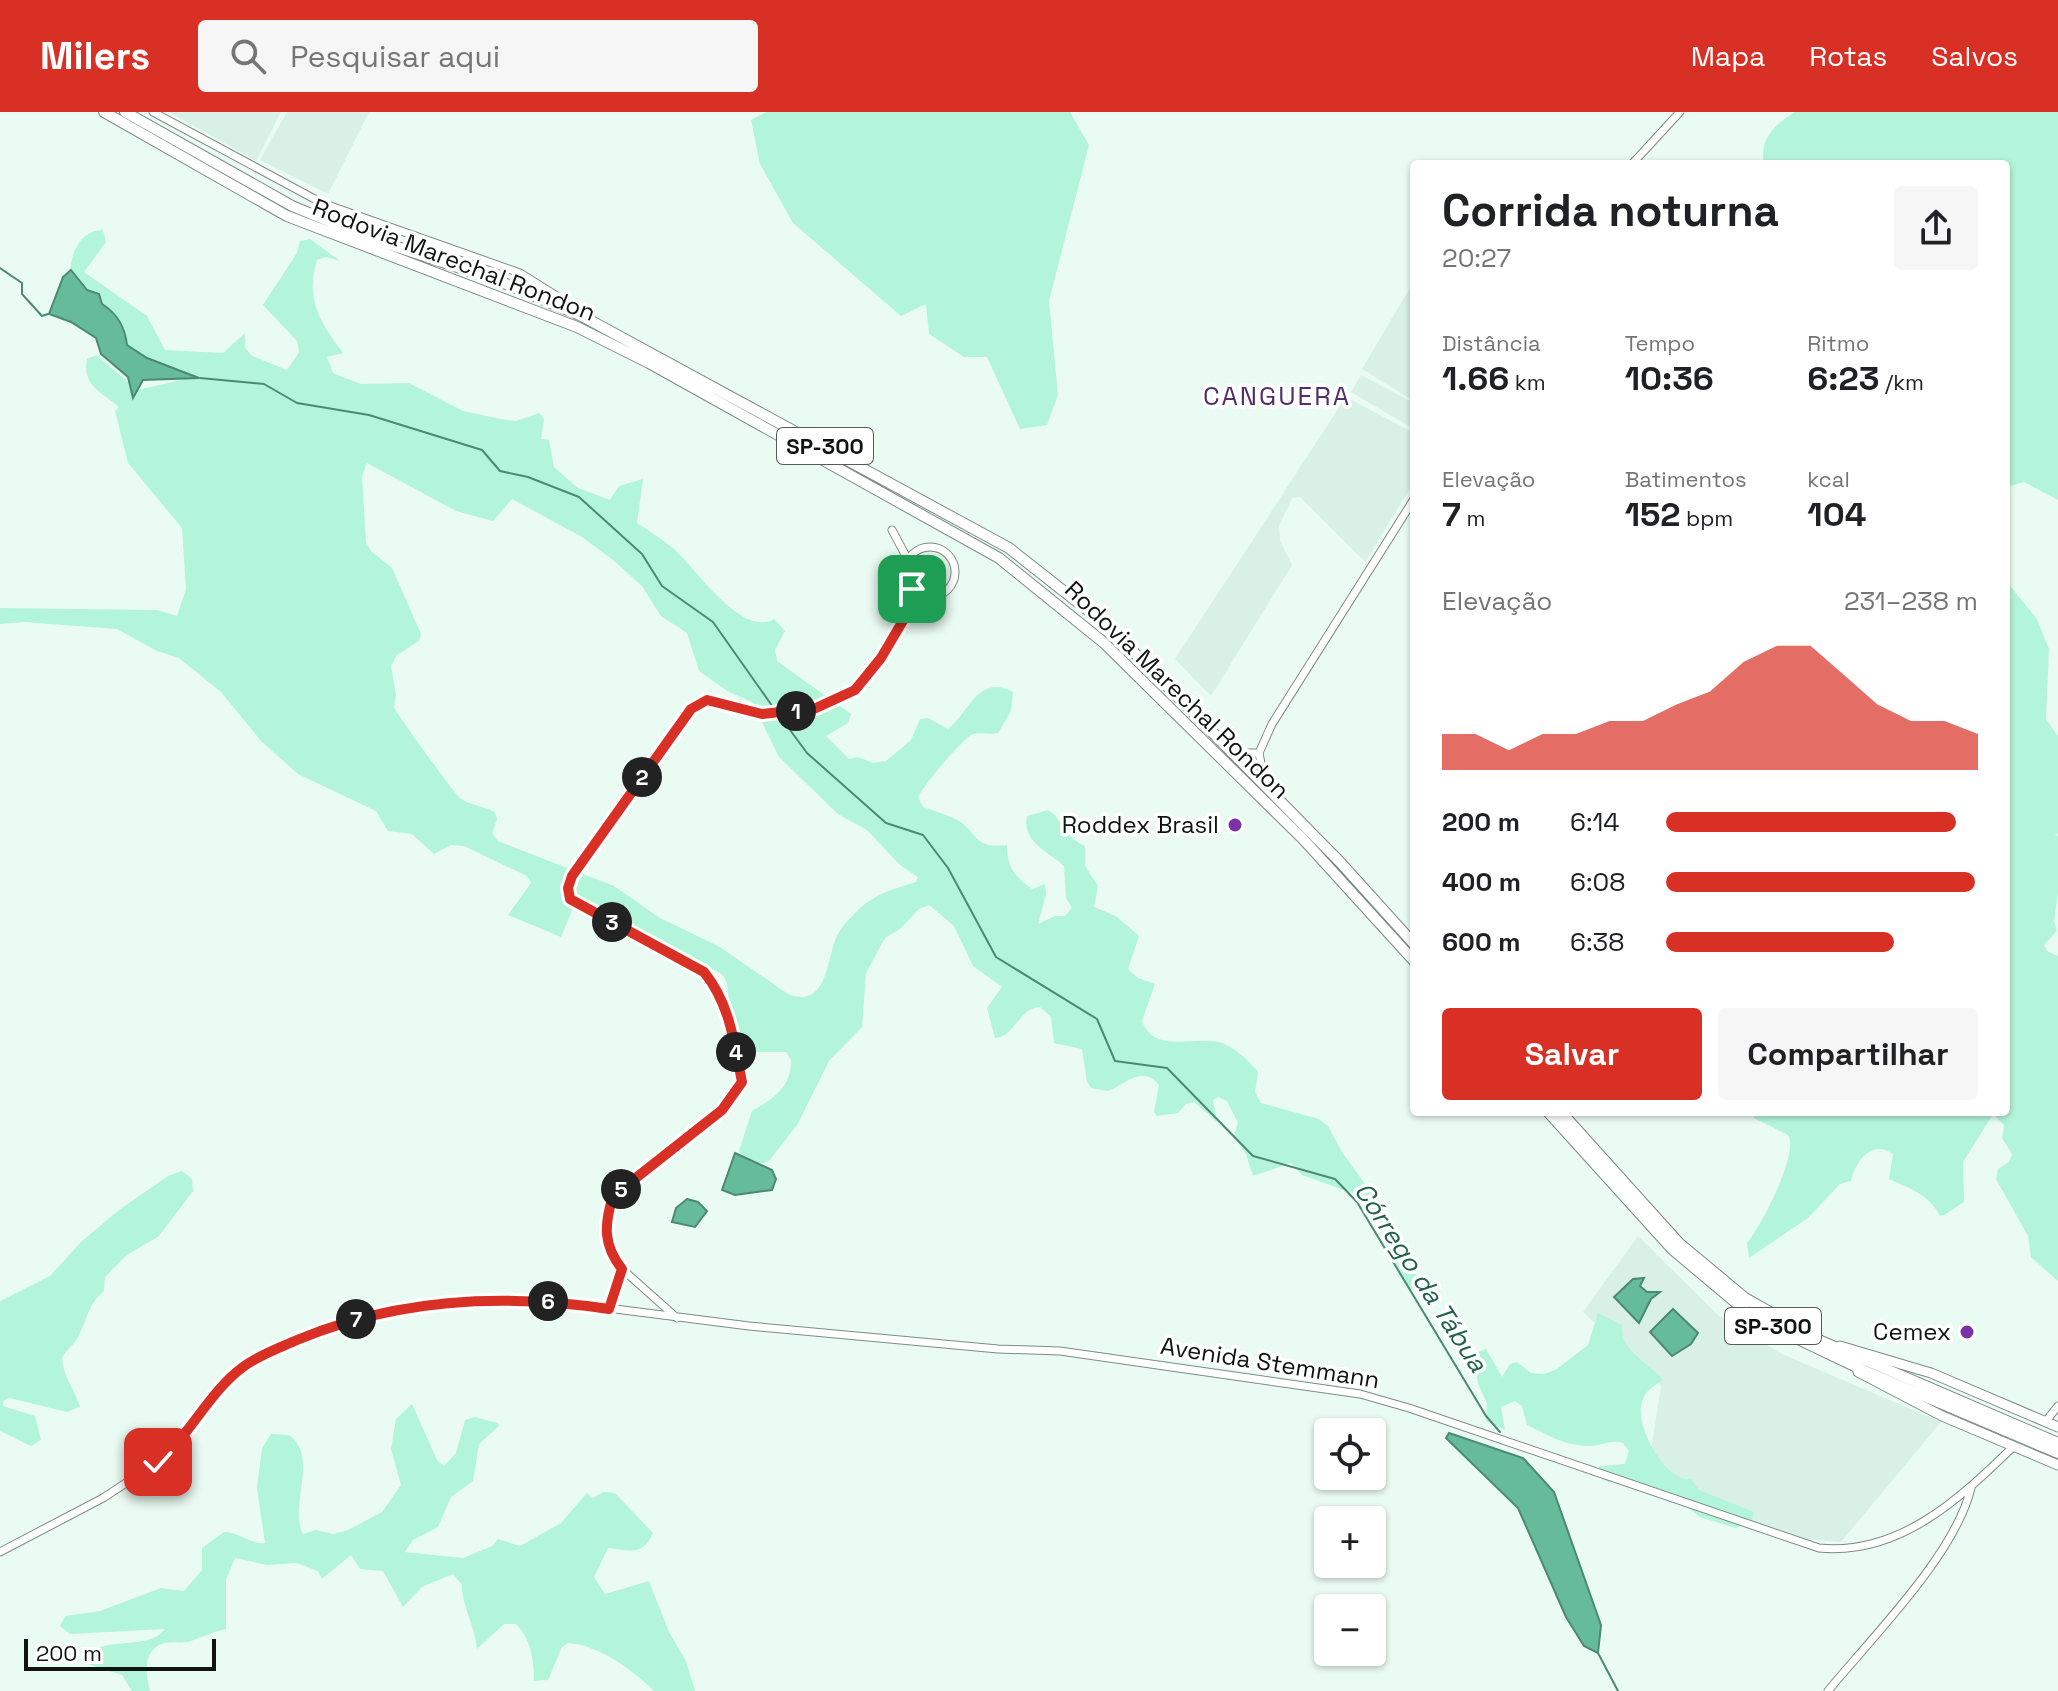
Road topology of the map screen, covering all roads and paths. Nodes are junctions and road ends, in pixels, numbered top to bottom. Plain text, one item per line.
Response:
1 (104, 112) edge
2 (125, 112) edge
3 (153, 112) edge
4 (1680, 112) edge
5 (1636, 160) edge
6 (624, 337) junction
7 (1410, 505) edge
8 (892, 530) dead end
9 (908, 560) junction
10 (908, 583) junction
11 (934, 596) junction
12 (904, 619) junction
13 (1232, 752) junction
14 (1259, 753) junction
15 (1265, 784) junction
16 (1410, 940) edge
17 (1410, 957) edge
18 (1552, 1116) edge
19 (1565, 1116) edge
20 (622, 1269) junction
21 (609, 1309) junction
22 (678, 1319) junction
23 (1820, 1345) junction
24 (2058, 1406) edge
25 (2054, 1423) edge
26 (2058, 1443) edge
27 (2014, 1446) junction
28 (2058, 1453) edge
29 (2058, 1465) edge
30 (1971, 1488) junction
31 (0, 1552) edge
32 (1828, 1691) edge

1 - 17 highway, Rodovia Marechal Rondon / SP-300
2 - 6 highway, Rodovia Marechal Rondon / SP-300
3 - 6 street
4 - 5 street
6 - 13 highway, Rodovia Marechal Rondon / SP-300
7 - 14 street
8 - 9 street
9 - 10 street
9 - 11 street
10 - 11 street
10 - 12 street
11 - 12 street
12 - 20 street
13 - 14 street
13 - 15 highway, Rodovia Marechal Rondon / SP-300
14 - 15 street
15 - 16 highway, Rodovia Marechal Rondon / SP-300
18 - 23 highway, SP-300
19 - 23 highway, SP-300
20 - 21 street
20 - 22 street
21 - 22 street, Avenida Stemmann
21 - 31 street, Avenida Stemmann
22 - 30 street, Avenida Stemmann
23 - 25 main road
23 - 26 highway, SP-300
23 - 27 main road
23 - 28 highway, SP-300
24 - 25 street
27 - 29 main road
27 - 30 street, Avenida Stemmann
30 - 32 street

